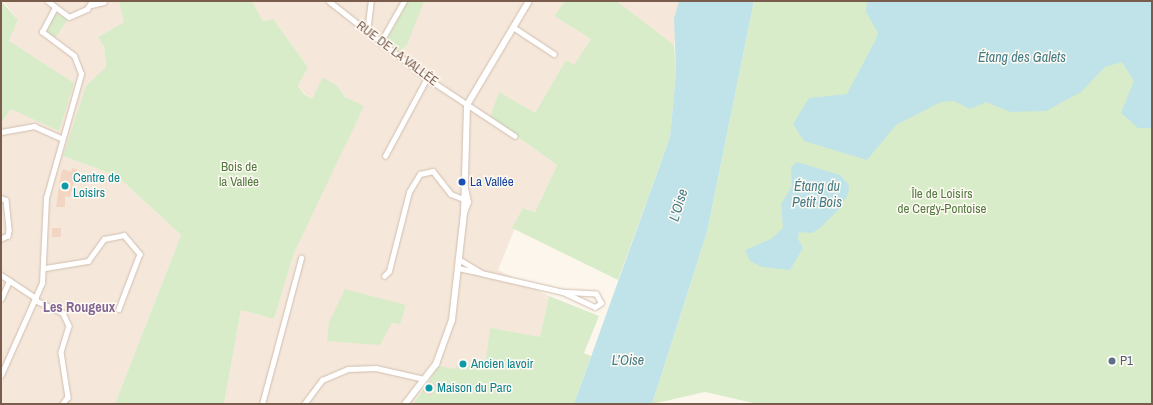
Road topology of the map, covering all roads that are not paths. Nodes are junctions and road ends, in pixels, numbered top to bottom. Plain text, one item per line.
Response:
1 (48, 1) edge
2 (328, 1) edge
3 (371, 1) edge
4 (404, 1) edge
5 (529, 1) edge
6 (104, 2) edge
7 (91, 3) edge
8 (54, 9) junction
9 (513, 26) junction
10 (367, 32) junction
11 (380, 43) junction
12 (554, 54) dead end
13 (427, 78) junction
14 (466, 104) junction
15 (1, 132) edge
16 (514, 136) dead end
17 (61, 138) junction
18 (385, 156) dead end
19 (465, 188) junction
20 (1, 198) edge
21 (461, 198) junction
22 (464, 213) junction
23 (1, 239) edge
24 (301, 258) dead end
25 (459, 260) junction
26 (44, 268) junction
27 (458, 268) junction
28 (481, 273) junction
29 (1, 275) edge
30 (384, 276) dead end
31 (9, 281) junction
32 (563, 292) junction
33 (1, 299) edge
34 (36, 299) junction
35 (119, 309) dead end
36 (1, 375) edge
37 (424, 379) junction
38 (63, 404) edge
39 (262, 404) edge
40 (304, 404) edge
41 (406, 404) edge

1 - 8 street
2 - 10 street, RUE DE LA VALLÉE
3 - 10 street
4 - 11 street
5 - 9 street
6 - 7 street
7 - 8 street
8 - 17 street
9 - 12 street
9 - 14 street
10 - 11 street, RUE DE LA VALLÉE
11 - 13 street, RUE DE LA VALLÉE
13 - 14 street, RUE DE LA VALLÉE
13 - 18 street
14 - 16 street, RUE DE LA VALLÉE
14 - 19 street
15 - 17 street
17 - 26 street
19 - 21 street
19 - 22 street
20 - 23 street
21 - 22 street
21 - 30 street
22 - 25 street
24 - 39 street
25 - 27 street
25 - 28 street
26 - 34 street
26 - 35 street
27 - 28 street
27 - 37 street
28 - 32 street
29 - 31 street
31 - 33 street
31 - 34 street
32 - 32 street
34 - 36 street
34 - 38 street
37 - 40 street
37 - 41 street

